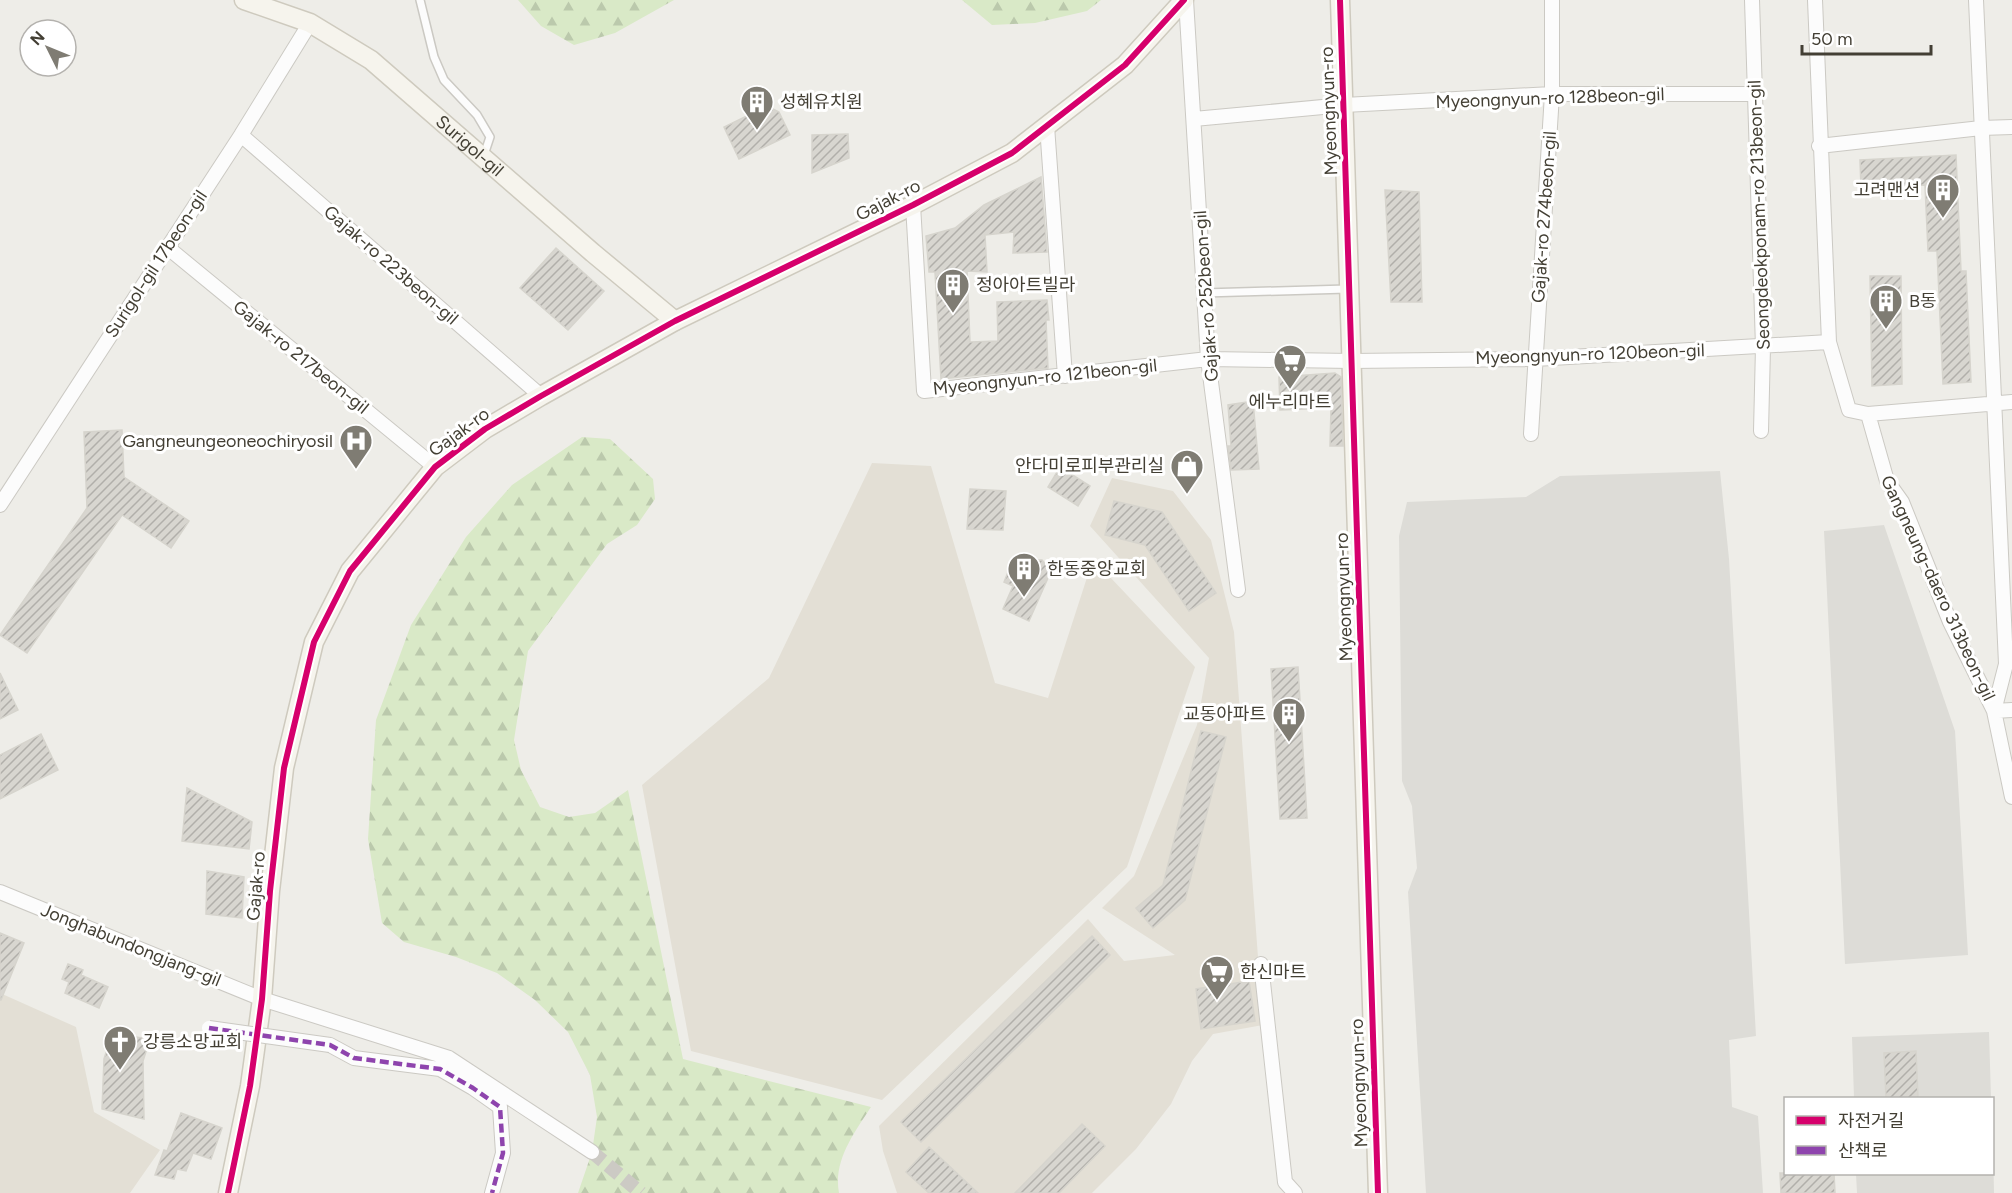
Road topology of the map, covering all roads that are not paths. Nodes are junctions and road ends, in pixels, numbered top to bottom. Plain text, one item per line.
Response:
1 (244, 0) edge
2 (420, 0) edge
3 (1185, 0) edge
4 (1340, 0) edge
5 (1552, 0) edge
6 (1752, 0) edge
7 (1815, 0) edge
8 (1976, 0) edge
9 (310, 22) junction
10 (1552, 94) junction
11 (1756, 94) junction
12 (1344, 105) junction
13 (1194, 118) junction
14 (1047, 126) junction
15 (2012, 127) edge
16 (1981, 128) junction
17 (241, 135) junction
18 (1819, 146) junction
19 (483, 157) junction
20 (914, 205) junction
21 (168, 247) junction
22 (1349, 289) junction
23 (1204, 293) junction
24 (675, 321) junction
25 (1829, 342) junction
26 (1763, 347) junction
27 (1209, 359) junction
28 (1535, 359) junction
29 (1352, 361) junction
30 (1065, 376) junction
31 (541, 396) junction
32 (2012, 402) edge
33 (1995, 403) junction
34 (1868, 414) junction
35 (1761, 431) dead end
36 (1531, 434) dead end
37 (435, 467) junction
38 (0, 505) edge
39 (1238, 590) dead end
40 (2012, 710) edge
41 (1994, 711) junction
42 (2012, 797) edge
43 (0, 892) edge
44 (1261, 964) dead end
45 (262, 999) junction
46 (209, 1028) dead end
47 (592, 1152) tunnel mouth
48 (228, 1193) edge
49 (492, 1193) edge
50 (1295, 1193) edge
51 (1378, 1193) edge

1 - 9 street, Surigol-gil
2 - 19 lane
3 - 13 street, Gajak-ro 252beon-gil
3 - 14 street, Gajak-ro
4 - 12 street, Myeongnyun-ro
5 - 10 street, Gajak-ro 274beon-gil
6 - 11 street, Seongdeokponam-ro 213beon-gil
7 - 18 street
8 - 16 street
9 - 17 street, Surigol-gil 17beon-gil
9 - 19 street, Surigol-gil
10 - 11 street, Myeongnyun-ro 128beon-gil
10 - 12 street, Myeongnyun-ro 128beon-gil
10 - 28 street, Gajak-ro 274beon-gil
11 - 26 street, Seongdeokponam-ro 213beon-gil
12 - 13 street, Myeongnyun-ro 128beon-gil
12 - 22 street, Myeongnyun-ro
13 - 23 street, Gajak-ro 252beon-gil
14 - 20 street, Gajak-ro
14 - 30 street
15 - 16 street
16 - 18 street
16 - 33 street
17 - 21 street, Surigol-gil 17beon-gil
17 - 31 street, Gajak-ro 223beon-gil
18 - 25 street
19 - 24 street, Surigol-gil
20 - 24 street, Gajak-ro
20 - 30 street, Myeongnyun-ro 121beon-gil
21 - 37 street, Gajak-ro 217beon-gil
21 - 38 street, Surigol-gil 17beon-gil
22 - 23 lane
22 - 29 street, Myeongnyun-ro
23 - 27 street, Gajak-ro 252beon-gil
24 - 31 street, Gajak-ro
25 - 26 street, Myeongnyun-ro 120beon-gil
25 - 34 street
26 - 28 street, Myeongnyun-ro 120beon-gil
26 - 35 street, Seongdeokponam-ro 213beon-gil
27 - 29 street, Myeongnyun-ro 121beon-gil
27 - 30 street, Myeongnyun-ro 121beon-gil
27 - 39 street, Gajak-ro 252beon-gil
28 - 29 street, Myeongnyun-ro 120beon-gil
28 - 36 street, Gajak-ro 274beon-gil
29 - 51 street, Myeongnyun-ro
31 - 37 street, Gajak-ro
32 - 33 street
33 - 34 street
33 - 41 street
34 - 41 street, Gangneung-daero 313beon-gil
37 - 45 street, Gajak-ro
40 - 41 street
41 - 42 street, Gangneung-daero 313beon-gil
43 - 45 street, Jonghabundongjang-gil
44 - 50 street
45 - 47 street, Jonghabundongjang-gil
45 - 48 street, Gajak-ro
46 - 49 street, bridge

